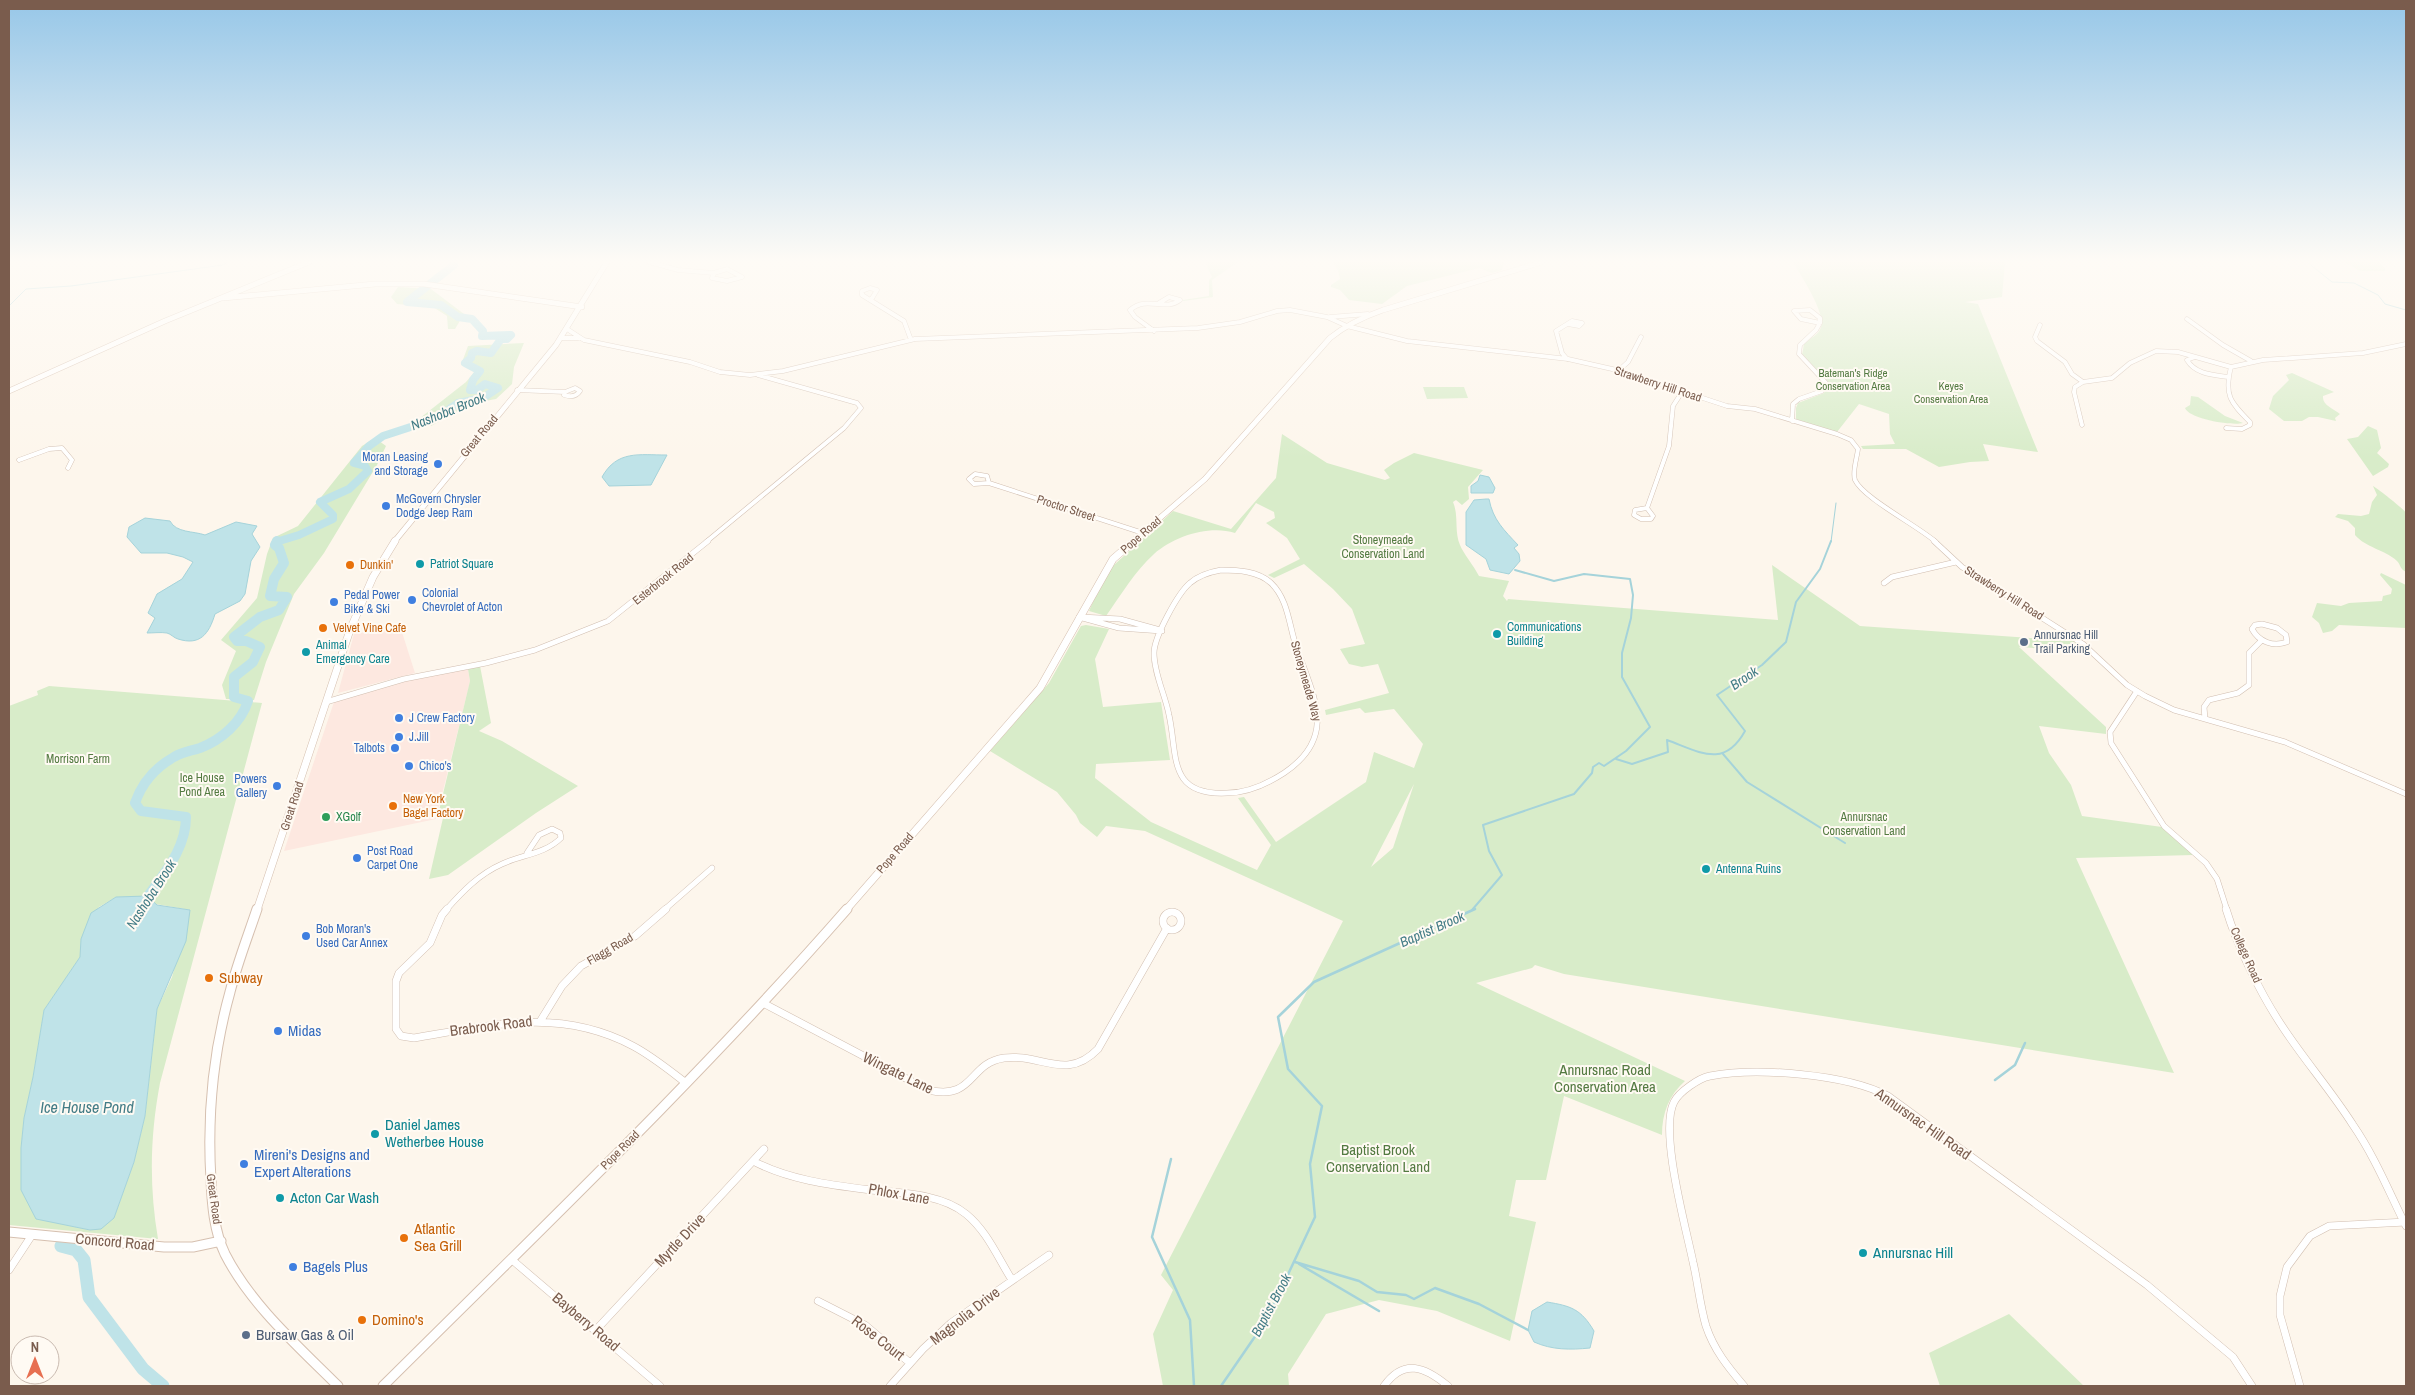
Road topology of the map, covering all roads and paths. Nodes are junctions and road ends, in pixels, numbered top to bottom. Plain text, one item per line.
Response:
1 (152, 327) edge
2 (906, 327) edge
3 (1151, 327) edge
4 (1199, 327) edge
5 (1345, 327) edge
6 (1351, 327) edge
7 (1563, 327) edge
8 (1818, 327) edge
9 (2039, 327) edge
10 (2197, 327) edge
11 (567, 329) joint
12 (1154, 331) junction
13 (1641, 337) dead end
14 (561, 338) junction
15 (579, 338) junction
16 (911, 340) junction
17 (2406, 344) edge
18 (2198, 357) junction
19 (1568, 359) junction
20 (2252, 362) junction
21 (2231, 367) junction
22 (1618, 371) junction
23 (771, 373) junction
24 (756, 374) junction
25 (2228, 377) junction
26 (767, 378) junction
27 (2083, 382) junction
28 (517, 390) junction
29 (9, 391) edge
30 (565, 392) dead end
31 (1682, 392) junction
32 (1792, 421) junction
33 (2082, 425) dead end
34 (2226, 428) dead end
35 (19, 460) dead end
36 (68, 468) dead end
37 (989, 483) dead end
38 (1647, 508) dead end
39 (1143, 534) junction
40 (1956, 562) junction
41 (1884, 583) dead end
42 (1079, 617) junction
43 (1162, 631) junction
44 (2262, 640) junction
45 (2137, 691) junction
46 (325, 702) junction
47 (2205, 719) junction
48 (2406, 794) edge
49 (527, 853) junction
50 (712, 868) dead end
51 (1167, 928) dead end
52 (763, 1003) junction
53 (542, 1020) junction
54 (686, 1083) junction
55 (764, 1149) dead end
56 (753, 1161) junction
57 (2406, 1224) edge
58 (9, 1232) edge
59 (32, 1235) junction
60 (221, 1241) junction
61 (1048, 1255) dead end
62 (511, 1259) junction
63 (9, 1270) edge
64 (1012, 1280) junction
65 (818, 1301) dead end
66 (596, 1331) junction
67 (910, 1363) junction
68 (338, 1386) edge
69 (383, 1386) edge
70 (660, 1386) edge
71 (890, 1386) edge
72 (1384, 1386) edge
73 (1448, 1386) edge
74 (1744, 1386) edge
75 (2252, 1386) edge
76 (2300, 1386) edge

1 - 29 street
2 - 16 street
3 - 12 street
4 - 12 street, Strawberry Hill Road
5 - 39 street, Pope Road
6 - 19 street, Strawberry Hill Road
7 - 19 street
8 - 32 street
9 - 27 street
10 - 20 street
11 - 14 street, Great Road
11 - 15 street, Strawberry Hill Road
12 - 16 street, Strawberry Hill Road
13 - 22 street
14 - 15 street, Strawberry Hill Road
14 - 28 street, Great Road
15 - 24 street, Strawberry Hill Road
16 - 23 street, Strawberry Hill Road
17 - 20 street
18 - 21 street
18 - 25 street
18 - 27 street
19 - 22 street, Strawberry Hill Road
20 - 21 street
21 - 25 street
22 - 31 street, Strawberry Hill Road
23 - 24 street, Strawberry Hill Road
23 - 26 street
24 - 26 street, Esterbrook Road
25 - 34 street
26 - 46 street, Esterbrook Road
27 - 33 street
28 - 30 street
28 - 46 street, Great Road
31 - 32 street, Strawberry Hill Road
31 - 38 street
32 - 40 street, Strawberry Hill Road
35 - 36 street
37 - 39 street, Proctor Street
39 - 42 street, Pope Road
40 - 41 street
40 - 45 street, Strawberry Hill Road
42 - 43 street
42 - 52 street, Pope Road
43 - 43 street, Stoneymeade Way
44 - 44 street
44 - 47 street
45 - 47 street, Strawberry Hill Road
45 - 57 street, College Road
46 - 60 street, Great Road
47 - 48 street, Strawberry Hill Road
49 - 49 street
49 - 53 street, Brabrook Road
50 - 53 street, Flagg Road
51 - 52 street, Wingate Lane
52 - 54 street, Pope Road
53 - 54 street, Brabrook Road
54 - 62 street, Pope Road
55 - 56 street, Myrtle Drive
56 - 64 street, Phlox Lane
56 - 66 street, Myrtle Drive
57 - 76 street
58 - 59 street, Concord Road
59 - 60 street, Concord Road
59 - 63 street
60 - 68 street, Great Road
61 - 64 street, Magnolia Drive
62 - 66 street, Bayberry Road
62 - 69 street, Pope Road
64 - 67 street, Magnolia Drive
65 - 67 street, Rose Court
66 - 70 street, Bayberry Road
67 - 71 street, Magnolia Drive
72 - 73 street
74 - 75 street, Annursnac Hill Road

